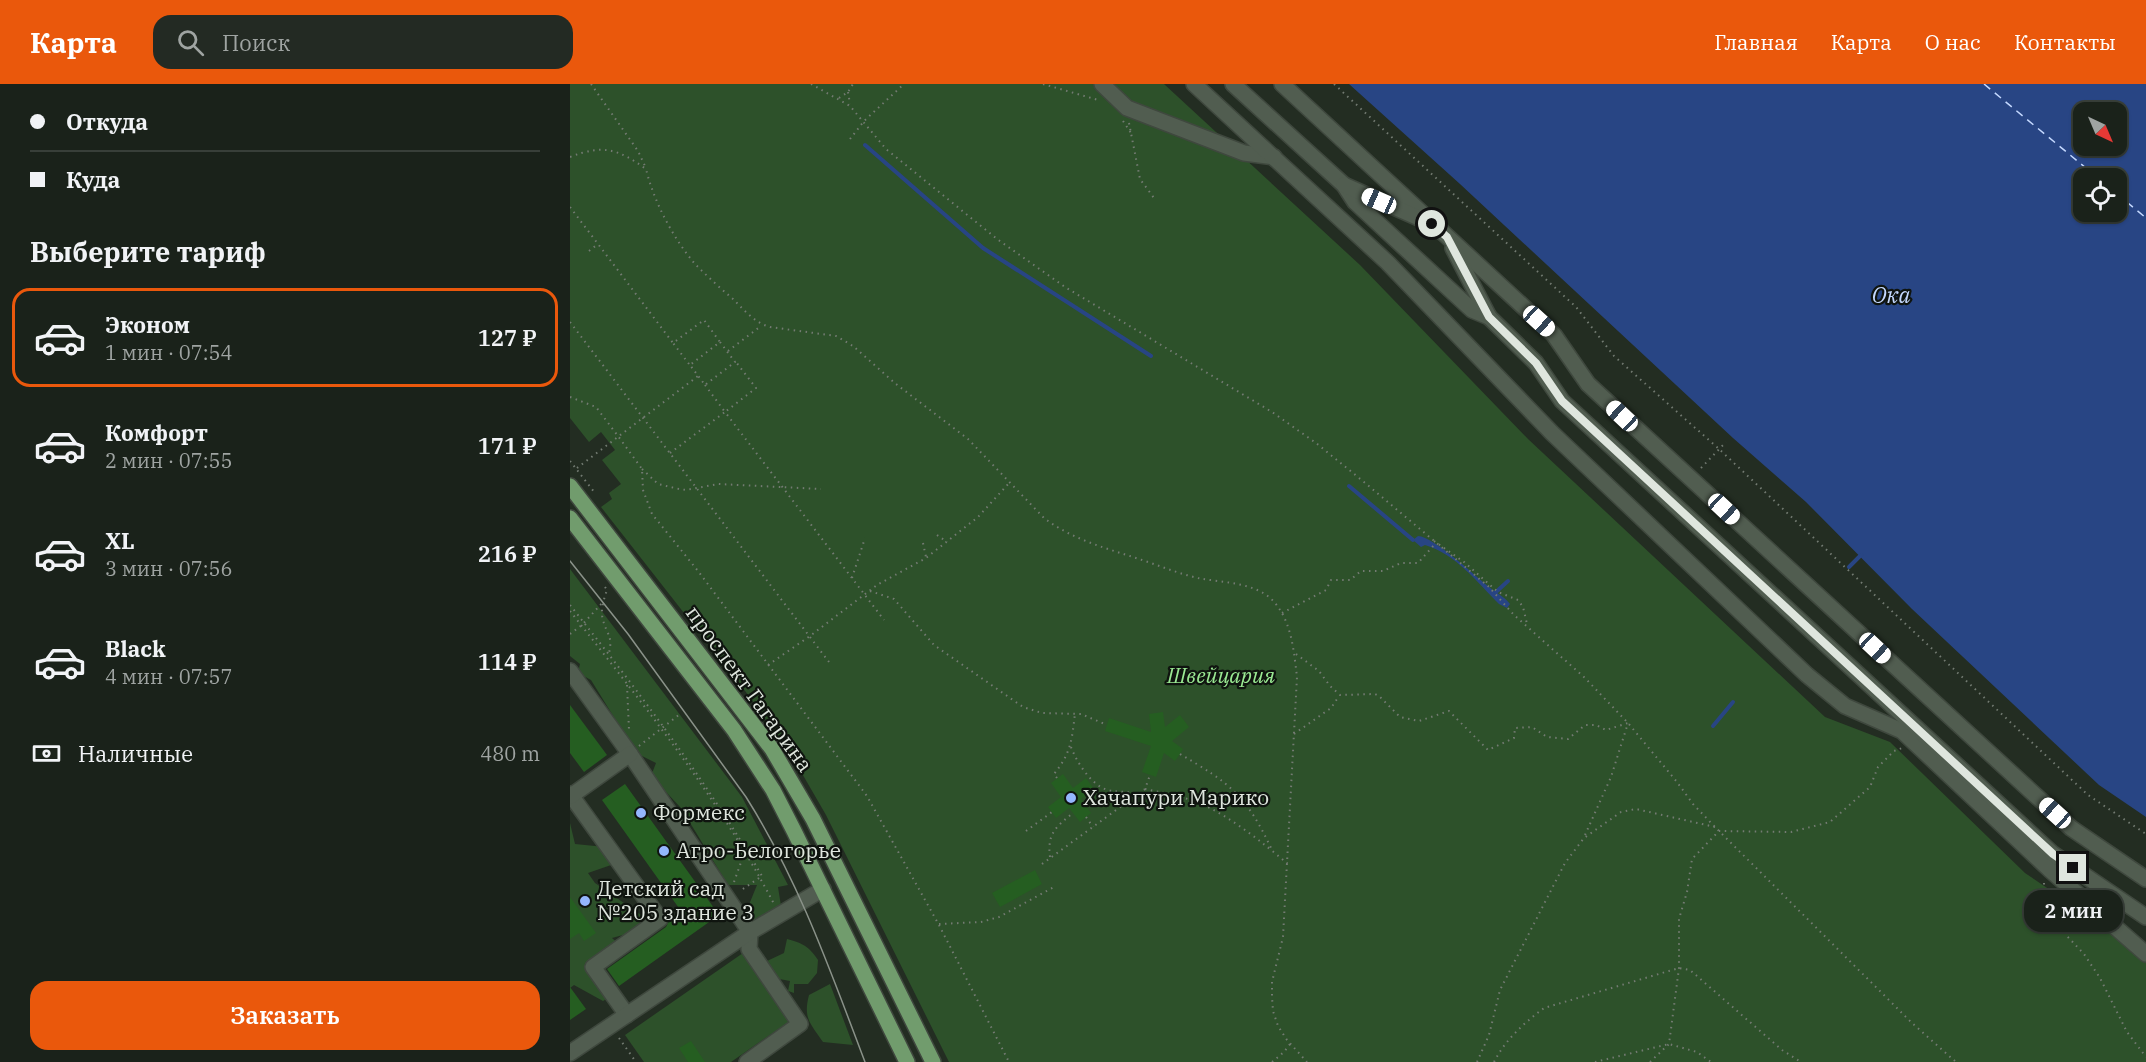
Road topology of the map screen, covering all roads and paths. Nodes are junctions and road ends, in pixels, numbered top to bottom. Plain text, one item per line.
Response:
1 (591, 84) edge
2 (811, 84) edge
3 (853, 84) edge
4 (904, 84) edge
5 (1043, 84) edge
6 (1102, 84) edge
7 (1194, 84) edge
8 (1233, 84) edge
9 (1282, 84) edge
10 (1334, 84) edge
11 (848, 92) junction
12 (839, 98) junction
13 (1105, 105) dead end
14 (850, 106) junction
15 (1123, 112) junction
16 (864, 121) junction
17 (1131, 133) junction
18 (850, 139) dead end
19 (570, 157) edge
20 (1274, 157) junction
21 (646, 169) junction
22 (1344, 185) junction
23 (1154, 198) dead end
24 (570, 207) edge
25 (1432, 224) junction
26 (1447, 237) junction
27 (598, 244) junction
28 (589, 251) dead end
29 (1489, 317) junction
30 (570, 322) edge
31 (762, 325) junction
32 (720, 342) junction
33 (673, 343) junction
34 (728, 351) junction
35 (735, 362) junction
36 (690, 365) junction
37 (698, 375) junction
38 (705, 385) junction
39 (570, 397) edge
40 (725, 412) junction
41 (644, 417) junction
42 (618, 436) junction
43 (670, 453) junction
44 (570, 461) edge
45 (577, 468) junction
46 (642, 469) junction
47 (1010, 482) junction
48 (570, 486) edge
49 (698, 488) junction
50 (783, 488) junction
51 (820, 489) dead end
52 (595, 493) dead end
53 (570, 518) edge
54 (937, 535) dead end
55 (865, 538) dead end
56 (1431, 540) junction
57 (948, 542) junction
58 (923, 543) dead end
59 (1435, 544) junction
60 (926, 558) junction
61 (905, 562) dead end
62 (905, 570) junction
63 (852, 578) junction
64 (601, 582) dead end
65 (870, 591) junction
66 (865, 594) junction
67 (603, 602) junction
68 (570, 605) edge
69 (570, 610) edge
70 (1282, 613) junction
71 (884, 620) dead end
72 (583, 624) junction
73 (1527, 625) junction
74 (570, 634) edge
75 (810, 636) junction
76 (1294, 652) junction
77 (609, 654) junction
78 (608, 659) junction
79 (830, 662) dead end
80 (768, 665) junction
81 (570, 671) edge
82 (627, 685) junction
83 (1340, 695) junction
84 (1075, 713) junction
85 (680, 714) dead end
86 (1628, 723) junction
87 (1107, 725) dead end
88 (663, 727) junction
89 (629, 731) dead end
90 (1294, 734) junction
91 (1916, 743) junction
92 (1071, 747) junction
93 (630, 754) junction
94 (1180, 754) dead end
95 (1150, 775) dead end
96 (1057, 778) dead end
97 (1094, 781) junction
98 (1090, 783) dead end
99 (1145, 789) junction
100 (571, 795) edge
101 (1136, 795) junction
102 (1052, 812) dead end
103 (1073, 813) dead end
104 (1086, 818) dead end
105 (1093, 827) junction
106 (1715, 827) junction
107 (1026, 831) dead end
108 (1719, 831) junction
109 (2146, 834) edge
110 (1584, 838) junction
111 (1272, 850) junction
112 (745, 851) junction
113 (1050, 858) junction
114 (1042, 864) dead end
115 (1288, 864) junction
116 (2049, 869) junction
117 (760, 878) junction
118 (2146, 879) edge
119 (1054, 887) dead end
120 (823, 889) junction
121 (728, 899) junction
122 (776, 908) dead end
123 (2146, 917) edge
124 (939, 924) junction
125 (750, 932) junction
126 (2146, 954) edge
127 (1679, 968) junction
128 (627, 1015) junction
129 (610, 1026) junction
130 (1290, 1044) junction
131 (1669, 1044) junction
132 (570, 1053) edge
133 (2146, 1057) edge
134 (636, 1062) edge
135 (747, 1062) edge
136 (907, 1062) edge
137 (933, 1062) edge
138 (1009, 1062) edge
139 (1272, 1062) edge
140 (1307, 1062) edge
141 (1477, 1062) edge
142 (1494, 1062) edge
143 (1595, 1062) edge
144 (1650, 1062) edge
145 (1711, 1062) edge
146 (1801, 1062) edge
147 (1956, 1062) edge

1 - 21 path
2 - 12 path
3 - 11 path
4 - 16 path
5 - 13 path
6 - 15 street
7 - 20 street
8 - 22 street
9 - 25 street
10 - 109 path
11 - 12 path
11 - 14 path
12 - 14 path
14 - 16 path
15 - 17 path
15 - 17 path
15 - 20 street
16 - 18 path
16 - 56 path
17 - 23 path
19 - 21 path
20 - 91 street
21 - 31 path
22 - 25 street
22 - 29 street
24 - 27 path
25 - 26 street
26 - 29 street
26 - 118 street
27 - 28 path
27 - 33 path
29 - 123 street
30 - 41 path
31 - 34 path
31 - 47 path
32 - 33 path
32 - 34 path
32 - 36 path
33 - 36 path
34 - 35 path
35 - 38 path
35 - 40 path
36 - 37 path
37 - 38 path
37 - 41 path
38 - 40 path
39 - 42 path
40 - 43 path
40 - 50 path
41 - 42 path
41 - 43 path
42 - 45 path
42 - 46 path
43 - 49 path
44 - 45 path
45 - 52 path
46 - 49 path
46 - 80 path
47 - 57 path
47 - 70 path
48 - 137 main road, проспект Гагарина
49 - 50 path
49 - 75 path
50 - 51 path
50 - 63 path
53 - 120 main road, проспект Гагарина
54 - 57 path
55 - 63 path
56 - 59 path
56 - 73 path
57 - 60 path
58 - 60 path
59 - 70 path
59 - 73 path
60 - 62 path
61 - 62 path
62 - 65 path
63 - 66 path
64 - 67 path
65 - 66 path
65 - 84 path
66 - 71 path
66 - 75 path
67 - 72 path
67 - 77 path
68 - 72 path
69 - 72 path
70 - 76 path
72 - 74 path
72 - 77 path
72 - 78 path
73 - 86 path
75 - 79 path
75 - 80 path
76 - 83 path
76 - 90 path
77 - 78 path
77 - 88 path
78 - 82 path
80 - 124 path
81 - 93 street
82 - 88 path
82 - 89 path
83 - 86 path
83 - 90 path
84 - 87 path
84 - 92 path
85 - 88 path
86 - 106 path
86 - 110 path
88 - 93 path
88 - 112 path
88 - 117 path
90 - 115 path
91 - 108 path
91 - 116 street
92 - 96 path
92 - 97 path
93 - 100 street
93 - 121 street
94 - 111 path
95 - 99 path
97 - 98 path
97 - 101 path
99 - 101 path
99 - 111 path
100 - 128 street
101 - 105 path
102 - 107 path
103 - 113 path
104 - 105 path
105 - 113 path
106 - 108 path
106 - 110 path
108 - 127 path
108 - 147 path
110 - 141 path
111 - 115 path
112 - 117 path
112 - 121 path
113 - 114 path
115 - 130 path
116 - 126 street
116 - 133 path
117 - 121 path
117 - 122 path
119 - 124 path
120 - 125 street
120 - 136 main road, проспект Гагарина
121 - 125 street
124 - 138 path
125 - 128 street
125 - 135 street
127 - 131 path
127 - 142 path
127 - 146 path
128 - 129 street
129 - 132 street
129 - 134 path
130 - 139 path
130 - 140 path
131 - 143 path
131 - 144 path
131 - 145 path

